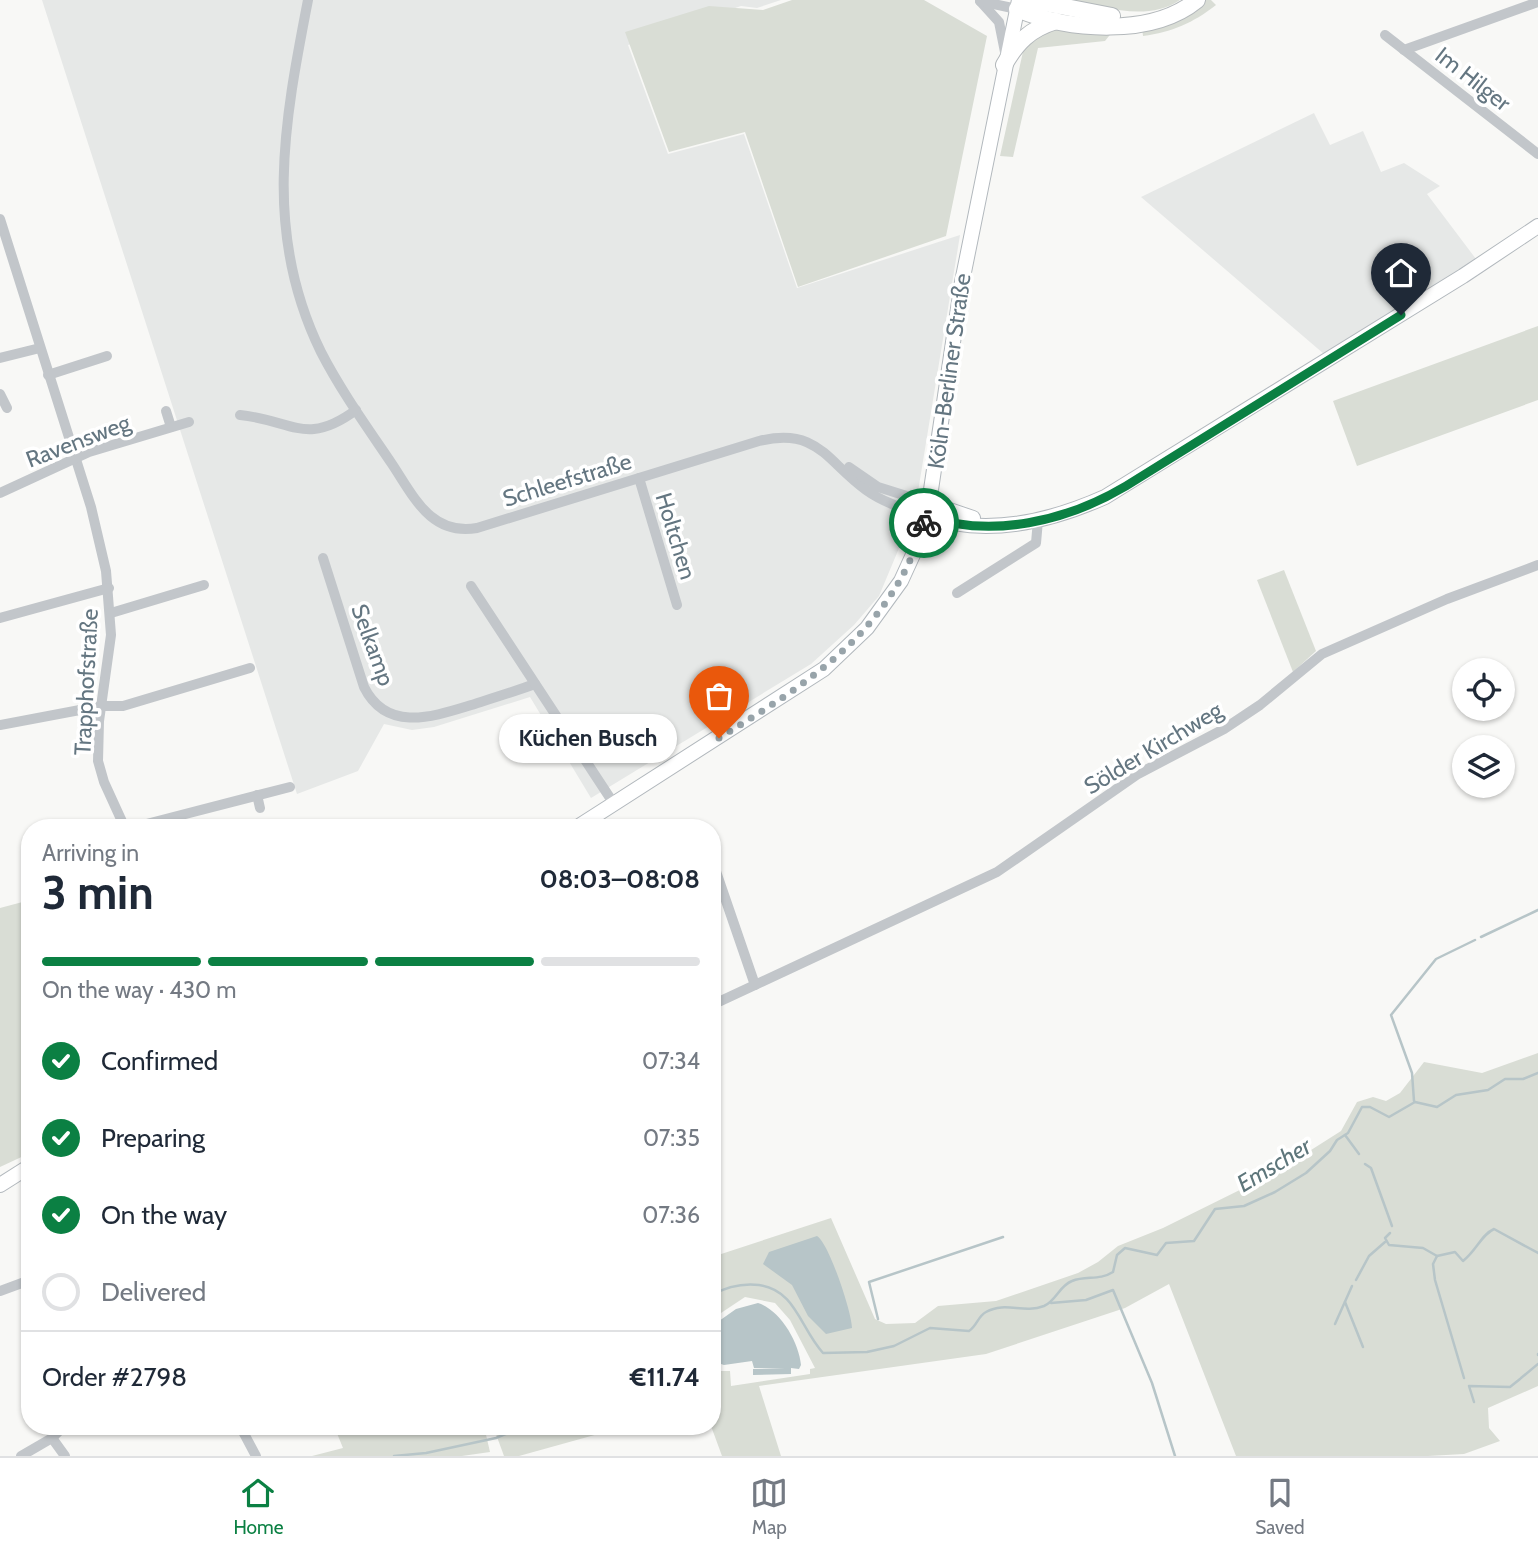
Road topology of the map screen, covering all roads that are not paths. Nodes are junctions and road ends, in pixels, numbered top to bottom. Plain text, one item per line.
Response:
1 (308, 0) edge
2 (1188, 0) edge
3 (1197, 0) edge
4 (978, 1) edge
5 (1538, 2) edge
6 (1022, 3) edge
7 (1057, 9) edge
8 (1385, 35) dead end
9 (1404, 50) junction
10 (1004, 65) junction
11 (1538, 154) edge
12 (0, 221) edge
13 (1538, 226) edge
14 (40, 348) junction
15 (107, 356) dead end
16 (0, 358) edge
17 (48, 375) junction
18 (0, 394) edge
19 (7, 408) dead end
20 (356, 410) junction
21 (166, 411) dead end
22 (240, 415) dead end
23 (189, 422) dead end
24 (171, 427) junction
25 (76, 459) junction
26 (639, 478) junction
27 (0, 493) edge
28 (927, 510) junction
29 (1038, 520) junction
30 (323, 558) dead end
31 (1538, 565) edge
32 (204, 586) dead end
33 (471, 586) dead end
34 (109, 588) junction
35 (957, 593) dead end
36 (677, 605) dead end
37 (111, 613) junction
38 (0, 618) edge
39 (250, 667) dead end
40 (535, 684) junction
41 (101, 706) junction
42 (0, 725) edge
43 (290, 787) dead end
44 (257, 795) junction
45 (614, 804) junction
46 (260, 808) dead end
47 (121, 819) edge
48 (165, 819) edge
49 (590, 819) edge
50 (721, 894) edge
51 (755, 985) junction
52 (721, 1001) edge
53 (21, 1172) edge
54 (0, 1185) edge
55 (21, 1284) edge
56 (0, 1292) edge
57 (55, 1435) edge
58 (248, 1435) edge
59 (52, 1438) junction
60 (21, 1456) edge
61 (65, 1456) edge
62 (256, 1456) edge

1 - 20 street, Schleefstraße
2 - 7 highway
3 - 7 highway
4 - 6 street
4 - 10 street
5 - 9 street
6 - 7 highway
6 - 10 main road, Köln-Berliner Straße
7 - 10 highway
8 - 9 street, Im Hilger
9 - 11 street, Im Hilger
10 - 28 main road, Köln-Berliner Straße
12 - 14 street, Trapphofstraße
13 - 29 main road
14 - 16 street
14 - 17 street, Trapphofstraße
15 - 17 street
17 - 25 street, Trapphofstraße
18 - 19 street
20 - 22 street
20 - 26 street, Schleefstraße
21 - 24 street
23 - 24 street, Ravensweg
24 - 25 street, Ravensweg
25 - 27 street, Ravensweg
25 - 34 street, Trapphofstraße
26 - 28 street, Schleefstraße
26 - 36 street, Holtchen
28 - 29 main road
28 - 45 main road, Köln-Berliner Straße
29 - 35 street
30 - 40 street, Selkamp
31 - 51 street, Sölder Kirchweg
32 - 37 street
33 - 40 street
34 - 37 street, Trapphofstraße
34 - 38 street
37 - 41 street, Trapphofstraße
39 - 41 street
40 - 45 street
41 - 42 street
41 - 47 street, Trapphofstraße
43 - 44 street
44 - 46 street
44 - 48 street
45 - 49 main road, Köln-Berliner Straße
50 - 51 street
51 - 52 street, Sölder Kirchweg
53 - 54 main road
55 - 56 street
57 - 59 street
58 - 62 street
59 - 60 street
59 - 61 street

